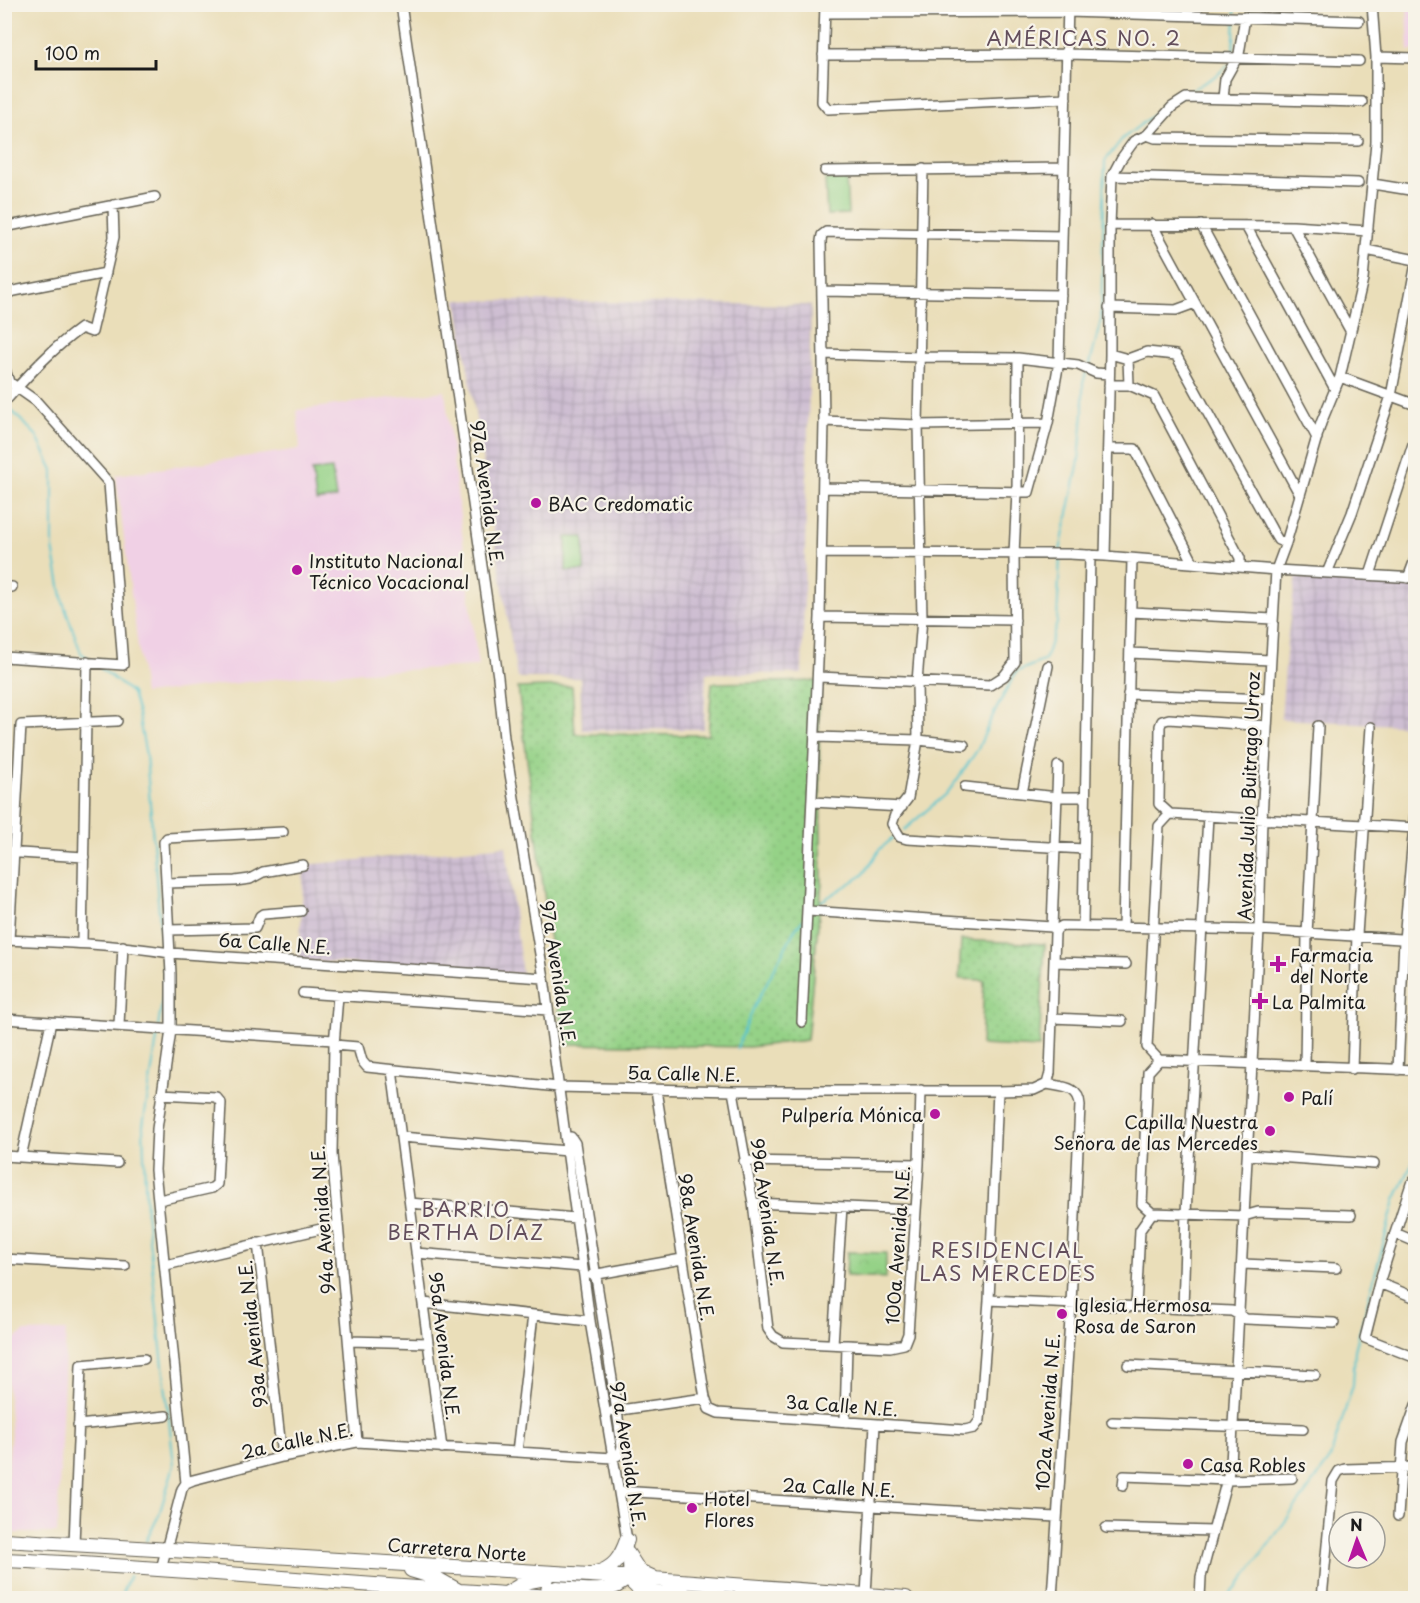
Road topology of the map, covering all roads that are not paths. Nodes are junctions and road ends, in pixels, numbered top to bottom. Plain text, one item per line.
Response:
1 (401, 4) edge
2 (1371, 4) edge
3 (1068, 8) edge
4 (825, 9) edge
5 (1237, 18) junction
6 (1359, 21) dead end
7 (1067, 54) junction
8 (823, 55) junction
9 (1376, 57) junction
10 (1416, 58) edge
11 (1236, 59) junction
12 (1359, 61) dead end
13 (1066, 98) junction
14 (1223, 98) junction
15 (1362, 102) dead end
16 (1147, 135) junction
17 (1358, 141) dead end
18 (1064, 168) junction
19 (923, 169) junction
20 (825, 171) dead end
21 (1112, 177) junction
22 (1358, 183) dead end
23 (1373, 184) junction
24 (1416, 191) edge
25 (155, 197) dead end
26 (113, 205) junction
27 (1152, 224) junction
28 (1110, 225) junction
29 (1201, 225) junction
30 (1246, 226) junction
31 (1293, 226) junction
32 (4, 227) edge
33 (1368, 231) junction
34 (922, 233) junction
35 (1062, 236) junction
36 (1366, 250) junction
37 (1416, 262) edge
38 (106, 273) junction
39 (823, 291) junction
40 (4, 293) edge
41 (921, 293) junction
42 (1061, 294) junction
43 (1195, 303) junction
44 (1108, 308) junction
45 (1351, 332) junction
46 (823, 354) junction
47 (1110, 354) junction
48 (920, 357) junction
49 (1018, 358) junction
50 (1128, 359) junction
51 (1059, 362) junction
52 (4, 366) edge
53 (1109, 374) junction
54 (1340, 377) junction
55 (1109, 385) junction
56 (1128, 385) junction
57 (17, 387) junction
58 (1335, 389) junction
59 (1391, 396) junction
60 (8, 398) dead end
61 (1416, 405) edge
62 (824, 421) junction
63 (1018, 423) junction
64 (1048, 423) junction
65 (918, 425) junction
66 (1416, 435) edge
67 (1317, 438) junction
68 (1108, 449) junction
69 (822, 488) junction
70 (921, 489) junction
71 (1017, 492) junction
72 (1300, 495) junction
73 (1286, 543) junction
74 (822, 554) junction
75 (920, 554) junction
76 (1014, 554) junction
77 (1090, 555) junction
78 (1105, 556) junction
79 (1416, 557) edge
80 (1132, 560) junction
81 (1193, 562) junction
82 (1240, 567) junction
83 (1275, 570) junction
84 (1327, 573) junction
85 (1370, 575) junction
86 (1412, 578) edge
87 (1131, 612) junction
88 (820, 617) junction
89 (922, 618) junction
90 (1273, 619) junction
91 (1015, 620) junction
92 (1130, 653) junction
93 (4, 657) edge
94 (1270, 660) junction
95 (87, 662) junction
96 (1048, 666) dead end
97 (819, 677) junction
98 (917, 682) junction
99 (1128, 694) junction
100 (1269, 699) junction
101 (87, 721) junction
102 (117, 721) dead end
103 (1267, 726) junction
104 (1318, 726) dead end
105 (1371, 727) dead end
106 (816, 737) junction
107 (918, 740) junction
108 (964, 745) dead end
109 (1058, 766) dead end
110 (965, 787) dead end
111 (1022, 793) junction
112 (1058, 797) junction
113 (1085, 797) junction
114 (813, 802) junction
115 (1416, 802) edge
116 (902, 807) junction
117 (1170, 814) junction
118 (1208, 816) junction
119 (1262, 818) junction
120 (1313, 821) junction
121 (1363, 824) junction
122 (1415, 827) edge
123 (283, 832) dead end
124 (1054, 848) junction
125 (1084, 849) junction
126 (10, 853) edge
127 (84, 857) junction
128 (303, 865) dead end
129 (166, 883) junction
130 (302, 911) dead end
131 (808, 911) junction
132 (1083, 925) junction
133 (1153, 926) junction
134 (1123, 927) junction
135 (1055, 928) junction
136 (1202, 929) junction
137 (169, 930) junction
138 (1259, 930) junction
139 (1307, 933) junction
140 (1357, 935) junction
141 (1404, 939) junction
142 (7, 940) edge
143 (1416, 940) edge
144 (82, 943) junction
145 (123, 946) junction
146 (170, 953) junction
147 (1054, 962) junction
148 (1126, 964) dead end
149 (544, 978) junction
150 (303, 993) dead end
151 (338, 996) junction
152 (548, 1010) junction
153 (1052, 1018) junction
154 (4, 1019) edge
155 (1122, 1021) dead end
156 (51, 1022) junction
157 (802, 1022) dead end
158 (119, 1025) junction
159 (167, 1029) junction
160 (334, 1042) junction
161 (1159, 1060) junction
162 (1195, 1062) junction
163 (1251, 1064) junction
164 (1305, 1066) junction
165 (1352, 1069) junction
166 (392, 1070) junction
167 (1398, 1070) junction
168 (1416, 1070) edge
169 (1047, 1084) junction
170 (558, 1087) junction
171 (656, 1090) junction
172 (921, 1090) junction
173 (733, 1091) junction
174 (998, 1091) junction
175 (161, 1094) junction
176 (401, 1137) junction
177 (565, 1137) junction
178 (567, 1151) junction
179 (1248, 1155) junction
180 (4, 1156) edge
181 (21, 1157) junction
182 (744, 1161) junction
183 (117, 1163) dead end
184 (918, 1164) junction
185 (1374, 1164) dead end
186 (1416, 1179) edge
187 (159, 1200) junction
188 (410, 1203) junction
189 (753, 1203) junction
190 (842, 1207) junction
191 (914, 1210) junction
192 (1152, 1213) junction
193 (1186, 1214) junction
194 (1351, 1215) dead end
195 (1244, 1216) junction
196 (575, 1218) junction
197 (338, 1225) junction
198 (1395, 1233) junction
199 (1416, 1242) edge
200 (258, 1243) junction
201 (416, 1253) junction
202 (4, 1259) edge
203 (682, 1259) junction
204 (1242, 1264) junction
205 (166, 1265) junction
206 (125, 1266) dead end
207 (1336, 1268) dead end
208 (583, 1272) junction
209 (596, 1274) junction
210 (1379, 1283) junction
211 (1416, 1298) edge
212 (989, 1300) junction
213 (423, 1303) junction
214 (1071, 1304) junction
215 (1136, 1307) junction
216 (1183, 1309) junction
217 (1239, 1314) junction
218 (533, 1315) junction
219 (590, 1321) junction
220 (1334, 1323) dead end
221 (349, 1341) junction
222 (428, 1343) junction
223 (833, 1344) junction
224 (847, 1345) junction
225 (1416, 1358) edge
226 (144, 1359) dead end
227 (1128, 1365) dead end
228 (1236, 1371) junction
229 (1315, 1375) dead end
230 (705, 1398) junction
231 (1416, 1405) edge
232 (709, 1408) joint
233 (617, 1411) junction
234 (606, 1412) junction
235 (166, 1416) dead end
236 (845, 1422) junction
237 (1112, 1422) dead end
238 (78, 1425) junction
239 (875, 1425) junction
240 (1233, 1426) junction
241 (1303, 1429) dead end
242 (357, 1442) junction
243 (442, 1448) junction
244 (517, 1452) junction
245 (282, 1458) junction
246 (614, 1458) junction
247 (1416, 1467) edge
248 (1401, 1468) junction
249 (1292, 1478) dead end
250 (1228, 1480) junction
251 (186, 1483) junction
252 (1123, 1486) dead end
253 (619, 1491) junction
254 (872, 1506) junction
255 (1056, 1516) junction
256 (1398, 1516) dead end
257 (1106, 1528) dead end
258 (1213, 1531) junction
259 (4, 1540) edge
260 (74, 1544) junction
261 (627, 1547) junction
262 (166, 1549) junction
263 (4, 1560) edge
264 (377, 1562) junction
265 (161, 1569) junction
266 (586, 1575) junction
267 (628, 1577) junction
268 (669, 1581) junction
269 (420, 1589) junction
270 (464, 1595) edge
271 (502, 1596) edge
272 (866, 1596) junction
273 (529, 1597) edge
274 (1200, 1598) edge
275 (442, 1599) edge
276 (575, 1599) edge
277 (695, 1599) edge
278 (906, 1599) edge
279 (1052, 1599) edge
280 (1322, 1599) edge

1 - 149 street, 97a Avenida N.E.
2 - 9 street, Avenida Julio Buitrago Urroz
3 - 4 street
3 - 5 street
3 - 7 street
4 - 8 street
5 - 6 street
5 - 11 street
7 - 8 street
7 - 11 street
7 - 13 street
8 - 13 street
9 - 10 street
9 - 23 street, Avenida Julio Buitrago Urroz
11 - 12 street
11 - 14 street
13 - 18 street
14 - 15 street
14 - 16 street
16 - 17 street
16 - 21 street
18 - 19 street
18 - 35 street
19 - 20 street
19 - 34 street
21 - 22 street
21 - 28 street
23 - 24 street
23 - 33 street, Avenida Julio Buitrago Urroz
25 - 26 street
26 - 32 street
26 - 38 street
27 - 28 street
27 - 29 street
27 - 43 street
28 - 44 street
29 - 30 street
29 - 67 street
30 - 31 street
30 - 58 street
31 - 33 street
31 - 45 street
33 - 36 street, Avenida Julio Buitrago Urroz
34 - 35 street
34 - 39 street
34 - 41 street
35 - 42 street
36 - 37 street
36 - 45 street, Avenida Julio Buitrago Urroz
37 - 59 street
38 - 40 street
38 - 57 street
39 - 41 street
39 - 46 street
41 - 42 street
41 - 48 street
42 - 51 street
43 - 44 street
43 - 72 street
44 - 47 street
45 - 54 street, Avenida Julio Buitrago Urroz
46 - 48 street
46 - 62 street
47 - 50 street
47 - 53 street
48 - 49 street
48 - 65 street
49 - 51 street
49 - 63 street
50 - 56 street
50 - 73 street
51 - 53 street
51 - 64 street
52 - 57 street
53 - 55 street
54 - 58 street, Avenida Julio Buitrago Urroz
54 - 59 street
55 - 56 street
55 - 68 street
56 - 82 street
57 - 60 street
57 - 95 street
58 - 67 street, Avenida Julio Buitrago Urroz
59 - 61 street
59 - 84 street
62 - 65 street
62 - 69 street
63 - 64 street
63 - 65 street
63 - 71 street
64 - 71 street
65 - 70 street
66 - 85 street
67 - 72 street, Avenida Julio Buitrago Urroz
68 - 78 street
68 - 81 street
69 - 70 street
69 - 74 street
70 - 71 street
70 - 75 street
71 - 76 street
72 - 73 street, Avenida Julio Buitrago Urroz
73 - 83 street, Avenida Julio Buitrago Urroz
74 - 75 street
74 - 88 street
75 - 76 street
75 - 89 street
76 - 77 street
76 - 91 street
77 - 78 street
77 - 113 street
78 - 80 street
79 - 86 street
80 - 81 street
80 - 87 street
81 - 82 street
82 - 83 street
83 - 84 street
83 - 90 street, Avenida Julio Buitrago Urroz
84 - 85 street
85 - 86 street
87 - 90 street
87 - 92 street
88 - 89 street
88 - 97 street
89 - 91 street
89 - 98 street
90 - 94 street, Avenida Julio Buitrago Urroz
91 - 98 street
92 - 94 street
92 - 99 street
93 - 95 street
94 - 100 street, Avenida Julio Buitrago Urroz
95 - 101 street
96 - 111 street
97 - 98 street
97 - 106 street
98 - 107 street
99 - 100 street
99 - 134 street
100 - 103 street, Avenida Julio Buitrago Urroz
101 - 102 street
101 - 126 street
101 - 127 street
103 - 117 street
103 - 119 street, Avenida Julio Buitrago Urroz
104 - 120 street
105 - 121 street
106 - 107 street
106 - 114 street
107 - 108 street
107 - 116 street
109 - 112 street
110 - 111 street
111 - 112 street
112 - 113 street
112 - 124 street
113 - 125 street
114 - 116 street
114 - 131 street
115 - 122 street
116 - 124 street
117 - 118 street
117 - 133 street
118 - 119 street
118 - 136 street
119 - 120 street
119 - 138 street, Avenida Julio Buitrago Urroz
120 - 121 street
120 - 139 street
121 - 122 street
121 - 140 street
122 - 141 street
123 - 129 street
124 - 125 street
124 - 135 street
125 - 132 street
126 - 127 street
126 - 142 street
127 - 144 street
128 - 129 street
129 - 137 street
130 - 137 street
131 - 135 street
131 - 157 street
132 - 134 street
132 - 135 street
133 - 134 street
133 - 136 street
133 - 161 street
135 - 147 street
136 - 138 street
136 - 162 street
137 - 146 street
138 - 139 street
138 - 163 street, Avenida Julio Buitrago Urroz
139 - 140 street
139 - 164 street
140 - 141 street
140 - 165 street
141 - 143 street
141 - 167 street
142 - 144 street, 6a Calle N.E.
144 - 145 street, 6a Calle N.E.
145 - 146 street, 6a Calle N.E.
145 - 158 street
146 - 149 street, 6a Calle N.E.
146 - 159 street
147 - 148 street
147 - 153 street
149 - 152 street, 97a Avenida N.E.
150 - 151 street
151 - 152 street
151 - 160 street, 94a Avenida N.E.
152 - 170 street, 97a Avenida N.E.
153 - 155 street
153 - 169 street
154 - 156 street
156 - 158 street
156 - 181 street
158 - 159 street
159 - 160 street
159 - 175 street
160 - 166 street, 5a Calle N.E.
160 - 197 street, 94a Avenida N.E.
161 - 162 street
161 - 192 street
162 - 163 street
162 - 193 street
163 - 164 street
163 - 179 street, Avenida Julio Buitrago Urroz
164 - 165 street
165 - 167 street
166 - 170 street, 5a Calle N.E.
166 - 176 street, 95a Avenida N.E.
167 - 168 street
169 - 174 street, 5a Calle N.E.
169 - 214 street, 102a Avenida N.E.
170 - 171 street, 5a Calle N.E.
170 - 177 street, 97a Avenida N.E.
171 - 173 street, 5a Calle N.E.
171 - 203 street, 98a Avenida N.E.
172 - 173 street, 5a Calle N.E.
172 - 174 street, 5a Calle N.E.
172 - 184 street, 100a Avenida N.E.
173 - 182 street, 99a Avenida N.E.
174 - 212 street
175 - 187 street
175 - 187 street
176 - 178 street
176 - 188 street, 95a Avenida N.E.
177 - 178 street, 97a Avenida N.E.
177 - 209 street
178 - 196 street, 97a Avenida N.E.
179 - 185 street
179 - 195 street, Avenida Julio Buitrago Urroz
180 - 181 street
181 - 183 street
182 - 184 street
182 - 189 street, 99a Avenida N.E.
184 - 191 street, 100a Avenida N.E.
186 - 198 street
187 - 205 street
188 - 196 street
188 - 201 street, 95a Avenida N.E.
189 - 190 street
189 - 223 street, 99a Avenida N.E.
190 - 191 street
190 - 223 street
191 - 224 street, 100a Avenida N.E.
192 - 193 street
192 - 215 street
193 - 195 street
193 - 216 street
194 - 195 street
195 - 204 street, Avenida Julio Buitrago Urroz
196 - 208 street, 97a Avenida N.E.
197 - 200 street
197 - 221 street, 94a Avenida N.E.
198 - 199 street
198 - 210 street
200 - 205 street
200 - 245 street, 93a Avenida N.E.
201 - 208 street
201 - 213 street, 95a Avenida N.E.
202 - 206 street
203 - 209 street
203 - 230 street, 98a Avenida N.E.
204 - 207 street
204 - 217 street, Avenida Julio Buitrago Urroz
205 - 251 street
208 - 209 street
208 - 219 street, 97a Avenida N.E.
209 - 233 street
210 - 211 street
210 - 225 street
212 - 214 street
212 - 239 street, 3a Calle N.E.
213 - 218 street
213 - 222 street, 95a Avenida N.E.
214 - 215 street
214 - 255 street, 102a Avenida N.E.
215 - 216 street
216 - 217 street
217 - 220 street
217 - 228 street, Avenida Julio Buitrago Urroz
218 - 219 street
218 - 244 street
219 - 234 street, 97a Avenida N.E.
221 - 222 street
221 - 242 street, 94a Avenida N.E.
222 - 243 street, 95a Avenida N.E.
223 - 224 street
224 - 236 street
226 - 238 street
227 - 228 street
228 - 229 street
228 - 240 street, Avenida Julio Buitrago Urroz
230 - 232 street, 98a Avenida N.E.
230 - 233 street
231 - 248 street
232 - 236 street, 3a Calle N.E.
233 - 234 street
233 - 246 street
234 - 246 street, 97a Avenida N.E.
235 - 238 street
236 - 239 street, 3a Calle N.E.
237 - 240 street
238 - 260 street
239 - 254 street
240 - 241 street
240 - 250 street, Avenida Julio Buitrago Urroz
242 - 243 street, 2a Calle N.E.
242 - 245 street, 2a Calle N.E.
243 - 244 street, 2a Calle N.E.
244 - 246 street, 2a Calle N.E.
245 - 251 street, 2a Calle N.E.
246 - 253 street, 97a Avenida N.E.
247 - 248 street
248 - 256 street
248 - 280 street
249 - 250 street
250 - 252 street
250 - 258 street, Avenida Julio Buitrago Urroz
251 - 262 street
253 - 254 street, 2a Calle N.E.
253 - 261 street, 97a Avenida N.E.
254 - 255 street, 2a Calle N.E.
254 - 272 street
255 - 279 street, 102a Avenida N.E.
257 - 258 street
258 - 274 street, Avenida Julio Buitrago Urroz
259 - 260 highway, Carretera Norte
260 - 262 highway, Carretera Norte
261 - 266 highway
261 - 267 street, 97a Avenida N.E.
261 - 268 highway
262 - 264 highway, Carretera Norte
262 - 265 street
263 - 265 highway
264 - 266 highway, Carretera Norte
264 - 270 highway
265 - 269 highway
266 - 267 highway, Carretera Norte
266 - 271 highway
267 - 268 highway, Carretera Norte
267 - 273 highway
267 - 277 highway
268 - 272 highway, Carretera Norte
269 - 270 highway
269 - 275 highway
270 - 271 highway
271 - 273 highway
272 - 278 highway, Carretera Norte
273 - 276 highway

